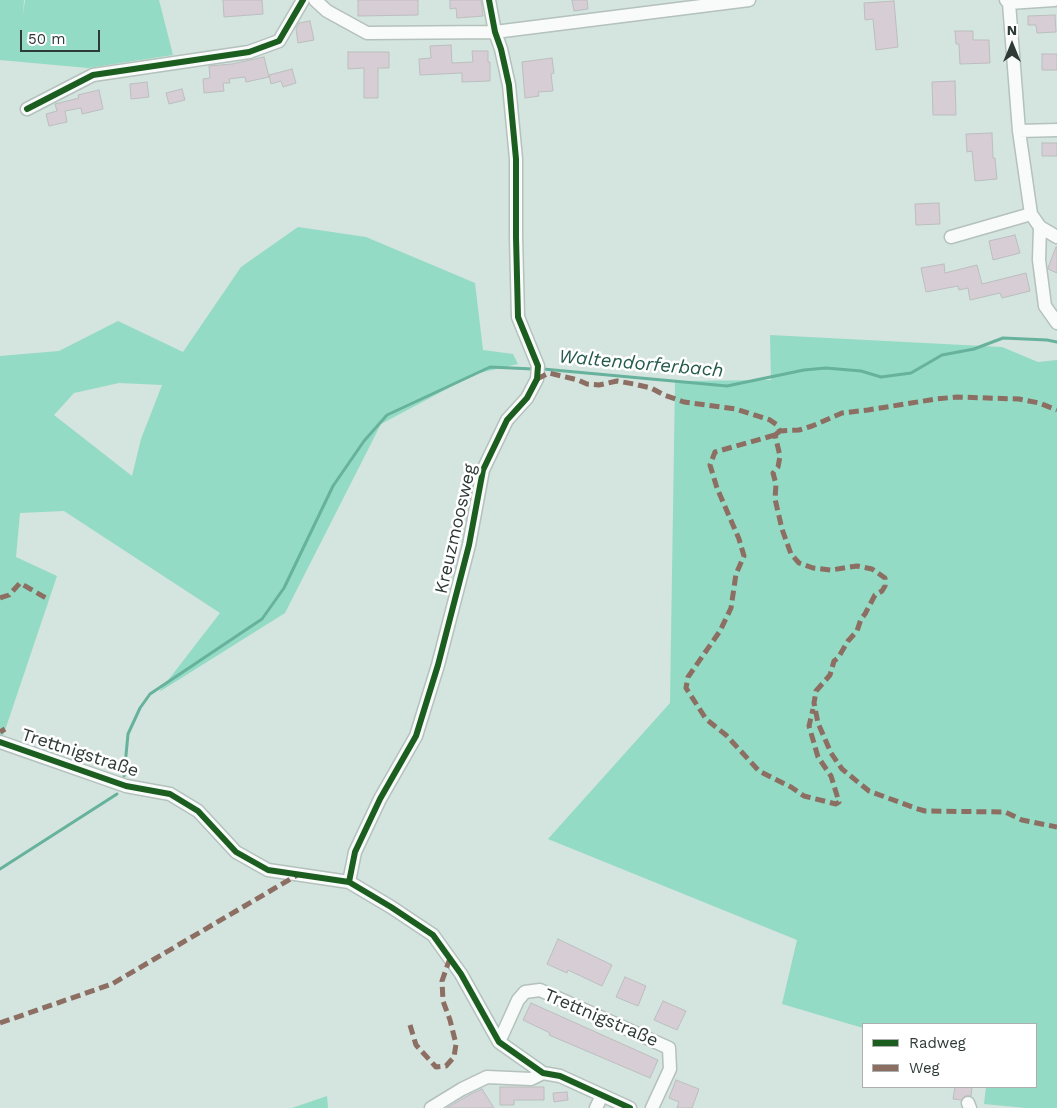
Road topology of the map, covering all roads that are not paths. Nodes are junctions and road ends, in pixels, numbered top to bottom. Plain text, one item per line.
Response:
1 (303, 0) edge
2 (315, 0) edge
3 (489, 0) edge
4 (749, 0) edge
5 (1054, 0) edge
6 (1008, 2) edge
7 (495, 32) junction
8 (27, 109) dead end
9 (1057, 130) edge
10 (1019, 131) junction
11 (1031, 214) junction
12 (1040, 228) junction
13 (952, 237) dead end
14 (1057, 237) edge
15 (1057, 323) edge
16 (0, 742) edge
17 (349, 882) junction
18 (499, 1042) junction
19 (543, 1072) junction
20 (602, 1095) junction
21 (432, 1108) edge
22 (596, 1108) edge
23 (630, 1108) edge
24 (652, 1108) edge

1 - 8 street
2 - 7 street
3 - 7 street, Kreuzmoosweg
4 - 7 street
5 - 6 street
6 - 10 street
7 - 17 street, Kreuzmoosweg
9 - 10 street
10 - 11 street
11 - 12 street
11 - 13 street
12 - 14 street
12 - 15 street
16 - 17 street, Trettnigstraße
17 - 18 street, Trettnigstraße
18 - 19 street, Trettnigstraße
18 - 24 street, Trettnigstraße
19 - 20 street, Trettnigstraße
19 - 21 street
20 - 22 street
20 - 23 street, Trettnigstraße

